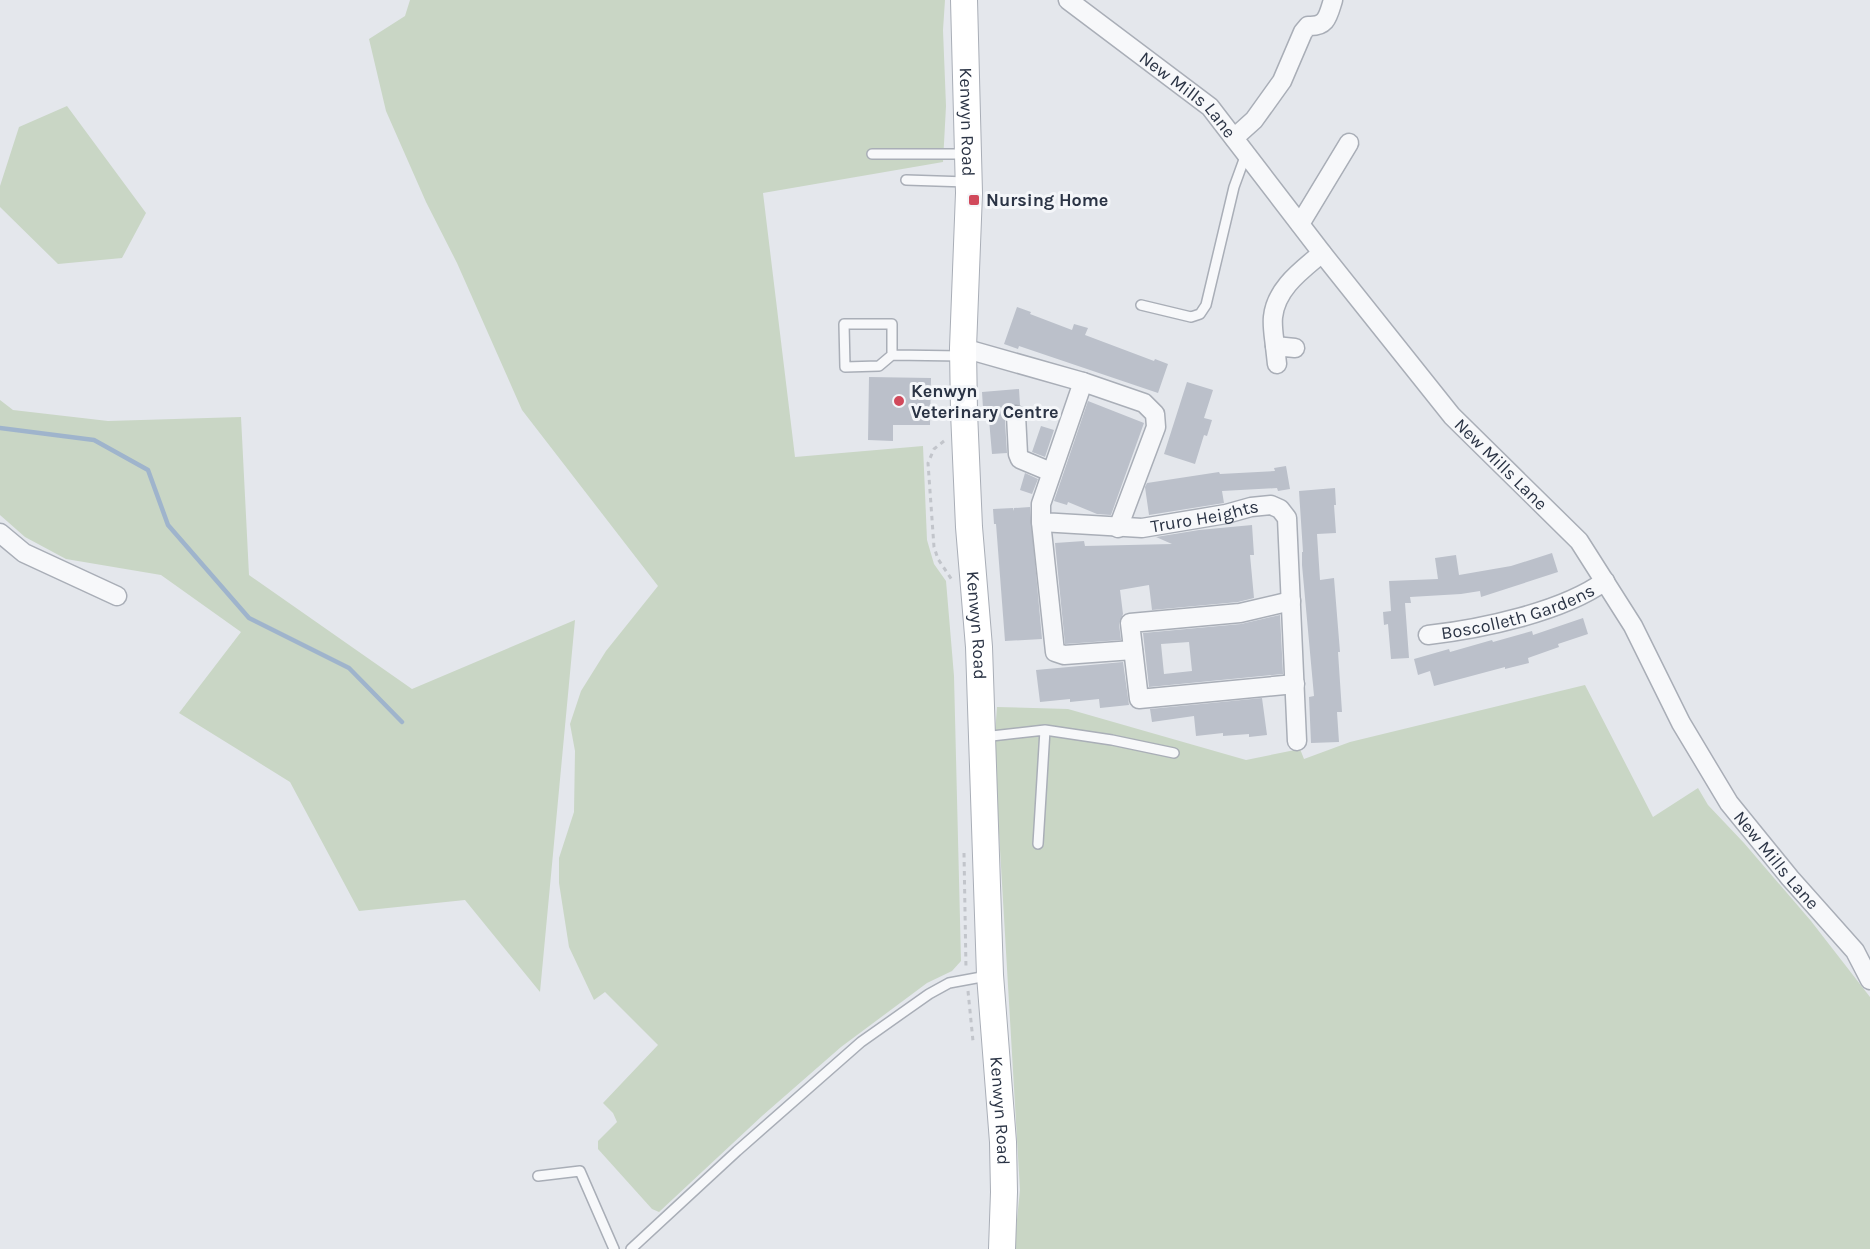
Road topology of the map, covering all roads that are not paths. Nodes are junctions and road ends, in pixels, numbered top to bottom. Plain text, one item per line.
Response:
1 (964, 0) edge
2 (1070, 0) edge
3 (1333, 0) edge
4 (1234, 138) junction
5 (1349, 143) dead end
6 (872, 154) dead end
7 (968, 154) junction
8 (1246, 154) junction
9 (906, 180) dead end
10 (969, 182) junction
11 (1300, 224) junction
12 (1322, 253) junction
13 (1141, 305) dead end
14 (1275, 346) junction
15 (1296, 348) dead end
16 (963, 352) junction
17 (892, 355) junction
18 (1276, 364) dead end
19 (1083, 382) junction
20 (1016, 415) dead end
21 (1051, 472) junction
22 (1132, 493) junction
23 (1041, 522) junction
24 (1118, 528) junction
25 (1142, 528) junction
26 (0, 533) edge
27 (1605, 581) junction
28 (117, 596) dead end
29 (1291, 602) junction
30 (1428, 635) dead end
31 (1133, 650) junction
32 (1295, 684) junction
33 (1046, 730) junction
34 (983, 738) junction
35 (1296, 741) dead end
36 (1174, 753) dead end
37 (1038, 844) dead end
38 (978, 977) junction
39 (1870, 980) edge
40 (538, 1176) dead end
41 (614, 1249) edge
42 (631, 1249) edge
43 (1002, 1249) edge

1 - 7 main road, Kenwyn Road
2 - 4 street, New Mills Lane
3 - 4 street
4 - 8 street, New Mills Lane
5 - 11 street
6 - 7 lane
7 - 10 main road, Kenwyn Road
8 - 11 street, New Mills Lane
8 - 13 lane
9 - 10 lane
10 - 16 main road, Kenwyn Road
11 - 12 street, New Mills Lane
12 - 14 street
12 - 27 street, New Mills Lane
14 - 15 street
14 - 18 street
16 - 17 lane
16 - 19 street, Truro Heights
16 - 34 main road, Kenwyn Road
17 - 17 lane
19 - 21 street
19 - 22 street, Truro Heights
20 - 21 street
21 - 23 street
22 - 24 street, Truro Heights
22 - 25 street, Truro Heights
23 - 24 street, Truro Heights
23 - 31 street
24 - 25 street, Truro Heights
25 - 29 street, Truro Heights
26 - 28 street
27 - 30 street, Boscolleth Gardens
27 - 39 street, New Mills Lane
29 - 31 street
29 - 32 street, Truro Heights
31 - 32 street
32 - 35 street, Truro Heights
33 - 34 lane
33 - 36 lane
33 - 37 lane
34 - 38 main road, Kenwyn Road
38 - 42 lane
38 - 43 main road, Kenwyn Road
40 - 41 lane

